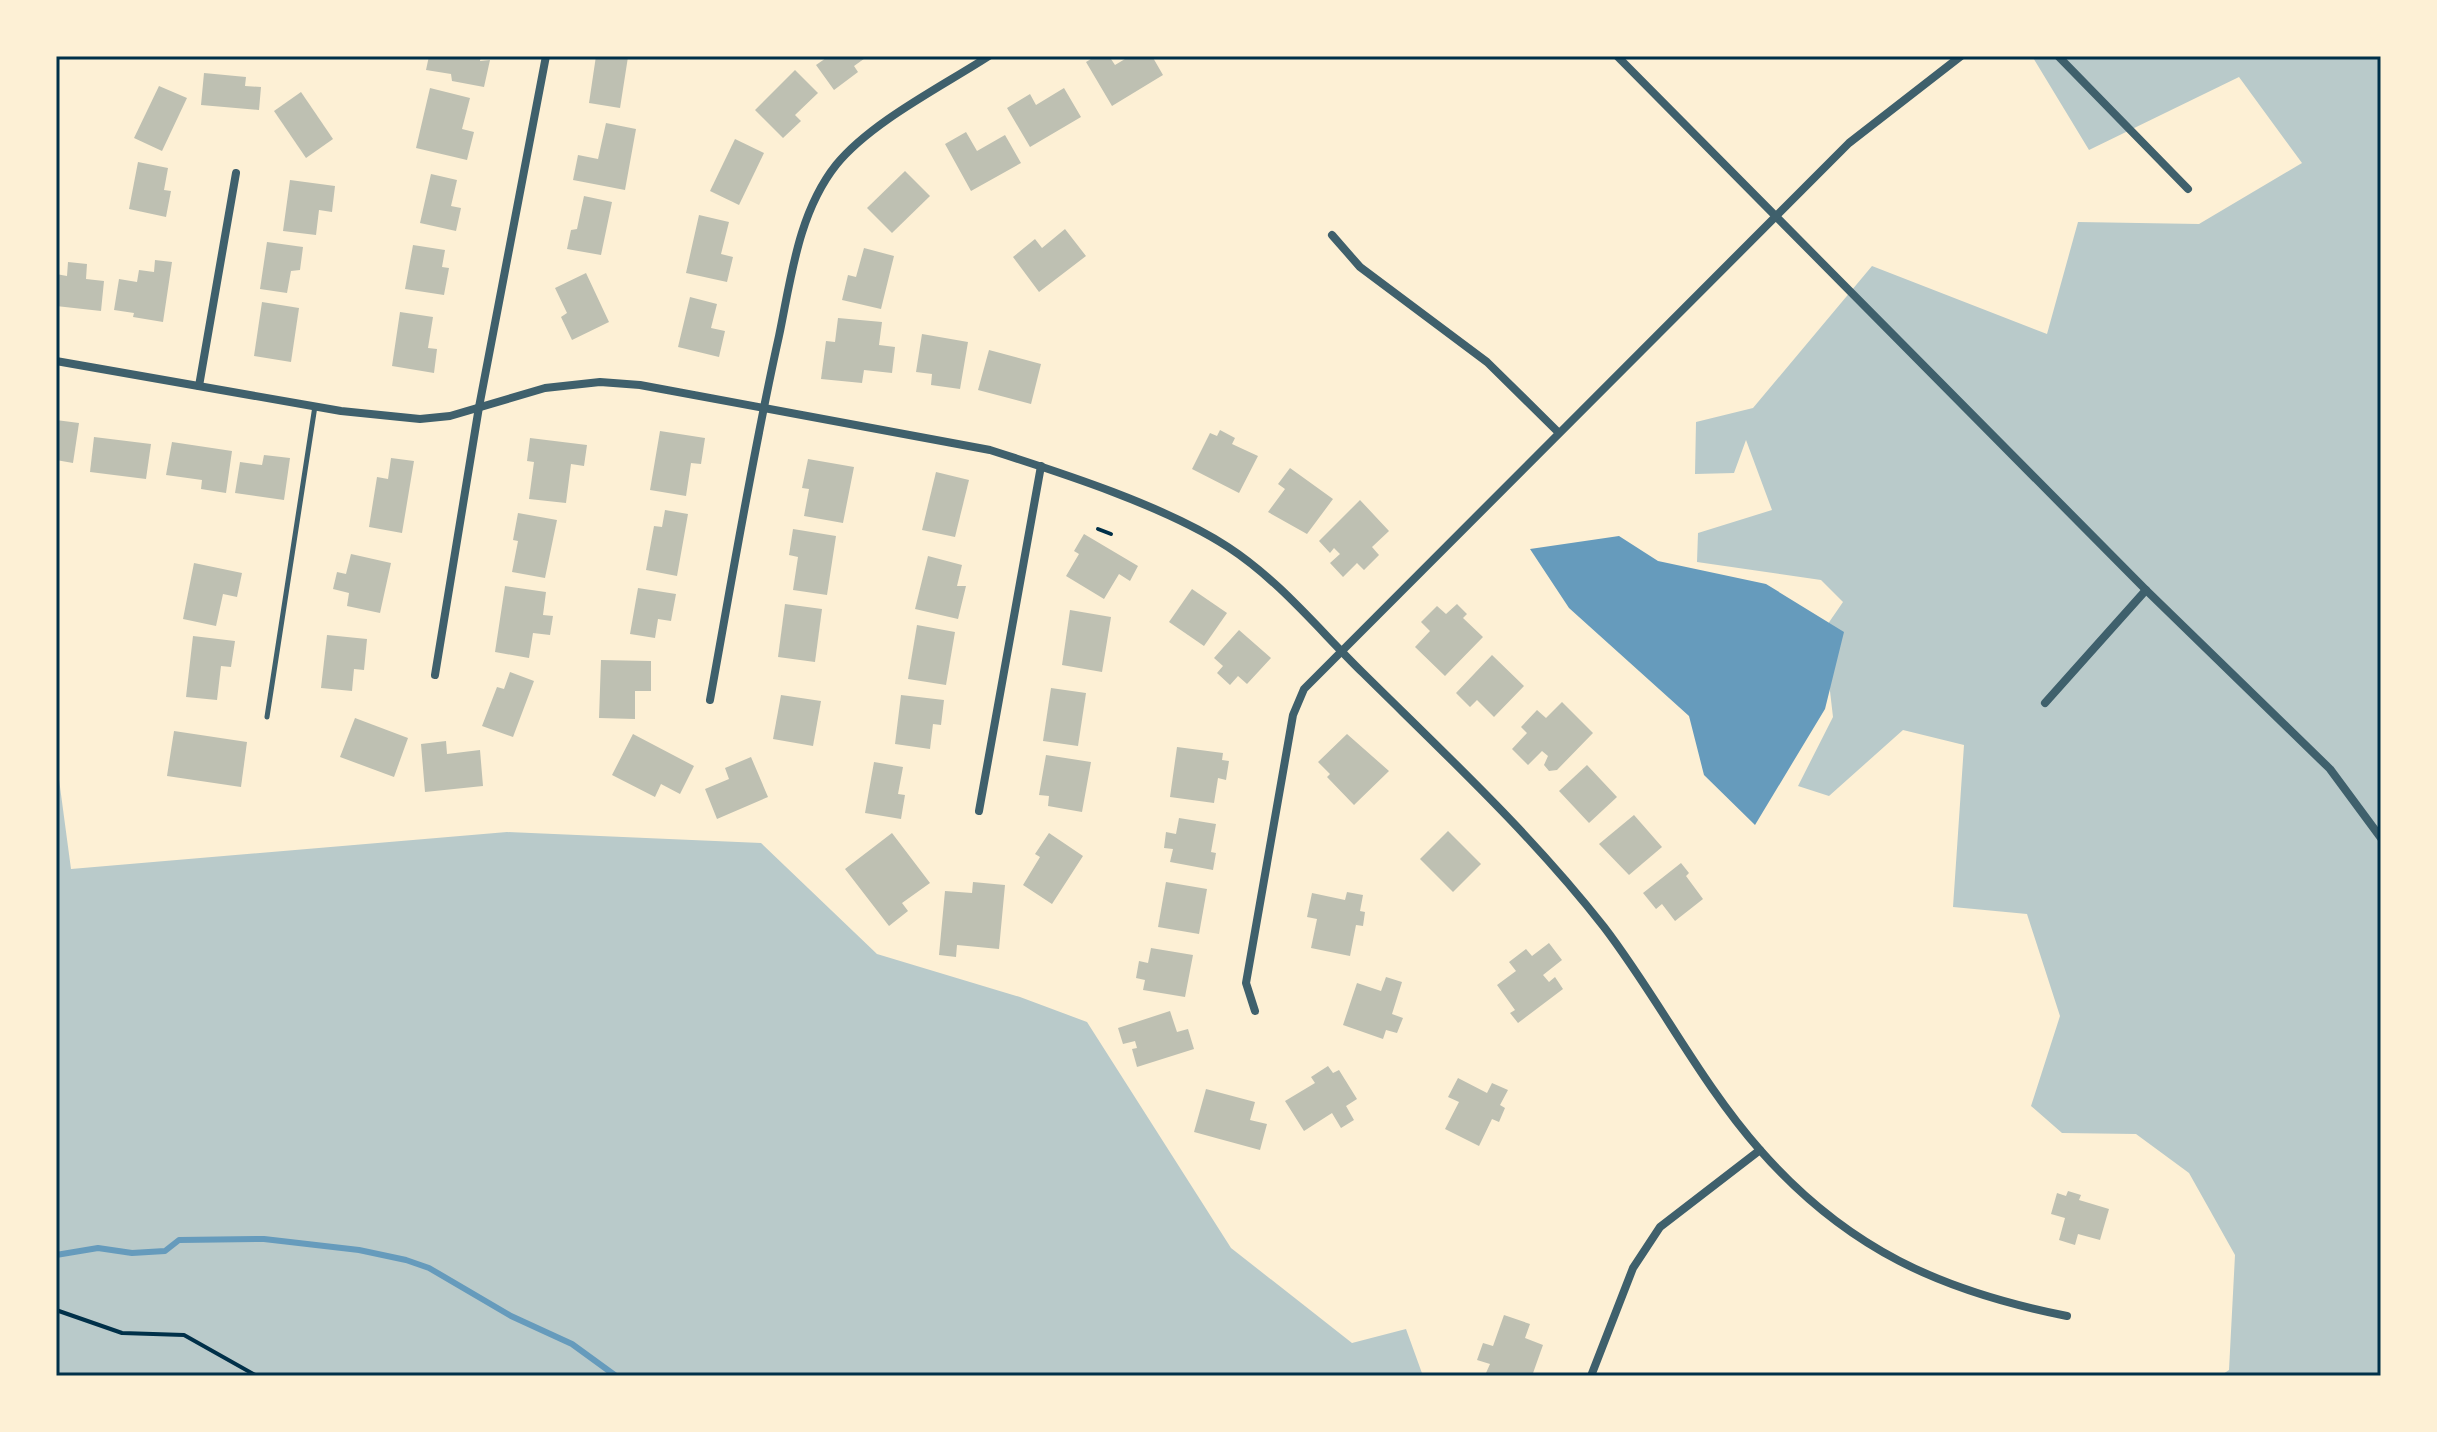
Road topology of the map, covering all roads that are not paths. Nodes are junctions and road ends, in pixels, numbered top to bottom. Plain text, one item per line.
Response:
1 (546, 56) edge
2 (989, 56) edge
3 (1617, 56) edge
4 (1961, 56) edge
5 (2058, 56) edge
6 (236, 173) dead end
7 (2188, 189) dead end
8 (1778, 215) junction
9 (1332, 235) dead end
10 (56, 361) edge
11 (199, 386) junction
12 (315, 406) junction
13 (479, 407) junction
14 (763, 408) junction
15 (1558, 432) junction
16 (1041, 466) junction
17 (2146, 590) junction
18 (1341, 651) junction
19 (435, 675) dead end
20 (710, 700) dead end
21 (2045, 703) dead end
22 (267, 717) dead end
23 (979, 811) dead end
24 (2381, 838) edge
25 (1255, 1011) dead end
26 (1760, 1150) junction
27 (2067, 1316) dead end
28 (1591, 1376) edge

1 - 13 street
2 - 14 street
3 - 8 street
4 - 8 street
5 - 7 street
6 - 11 street
8 - 15 street
8 - 17 street
9 - 15 street
10 - 11 street
11 - 12 street
12 - 13 street
12 - 22 lane
13 - 14 street
13 - 19 street
14 - 16 street
14 - 20 street
15 - 18 street
16 - 18 street
16 - 23 street
17 - 21 street
17 - 24 street
18 - 25 street
18 - 26 street
26 - 27 street
26 - 28 street

